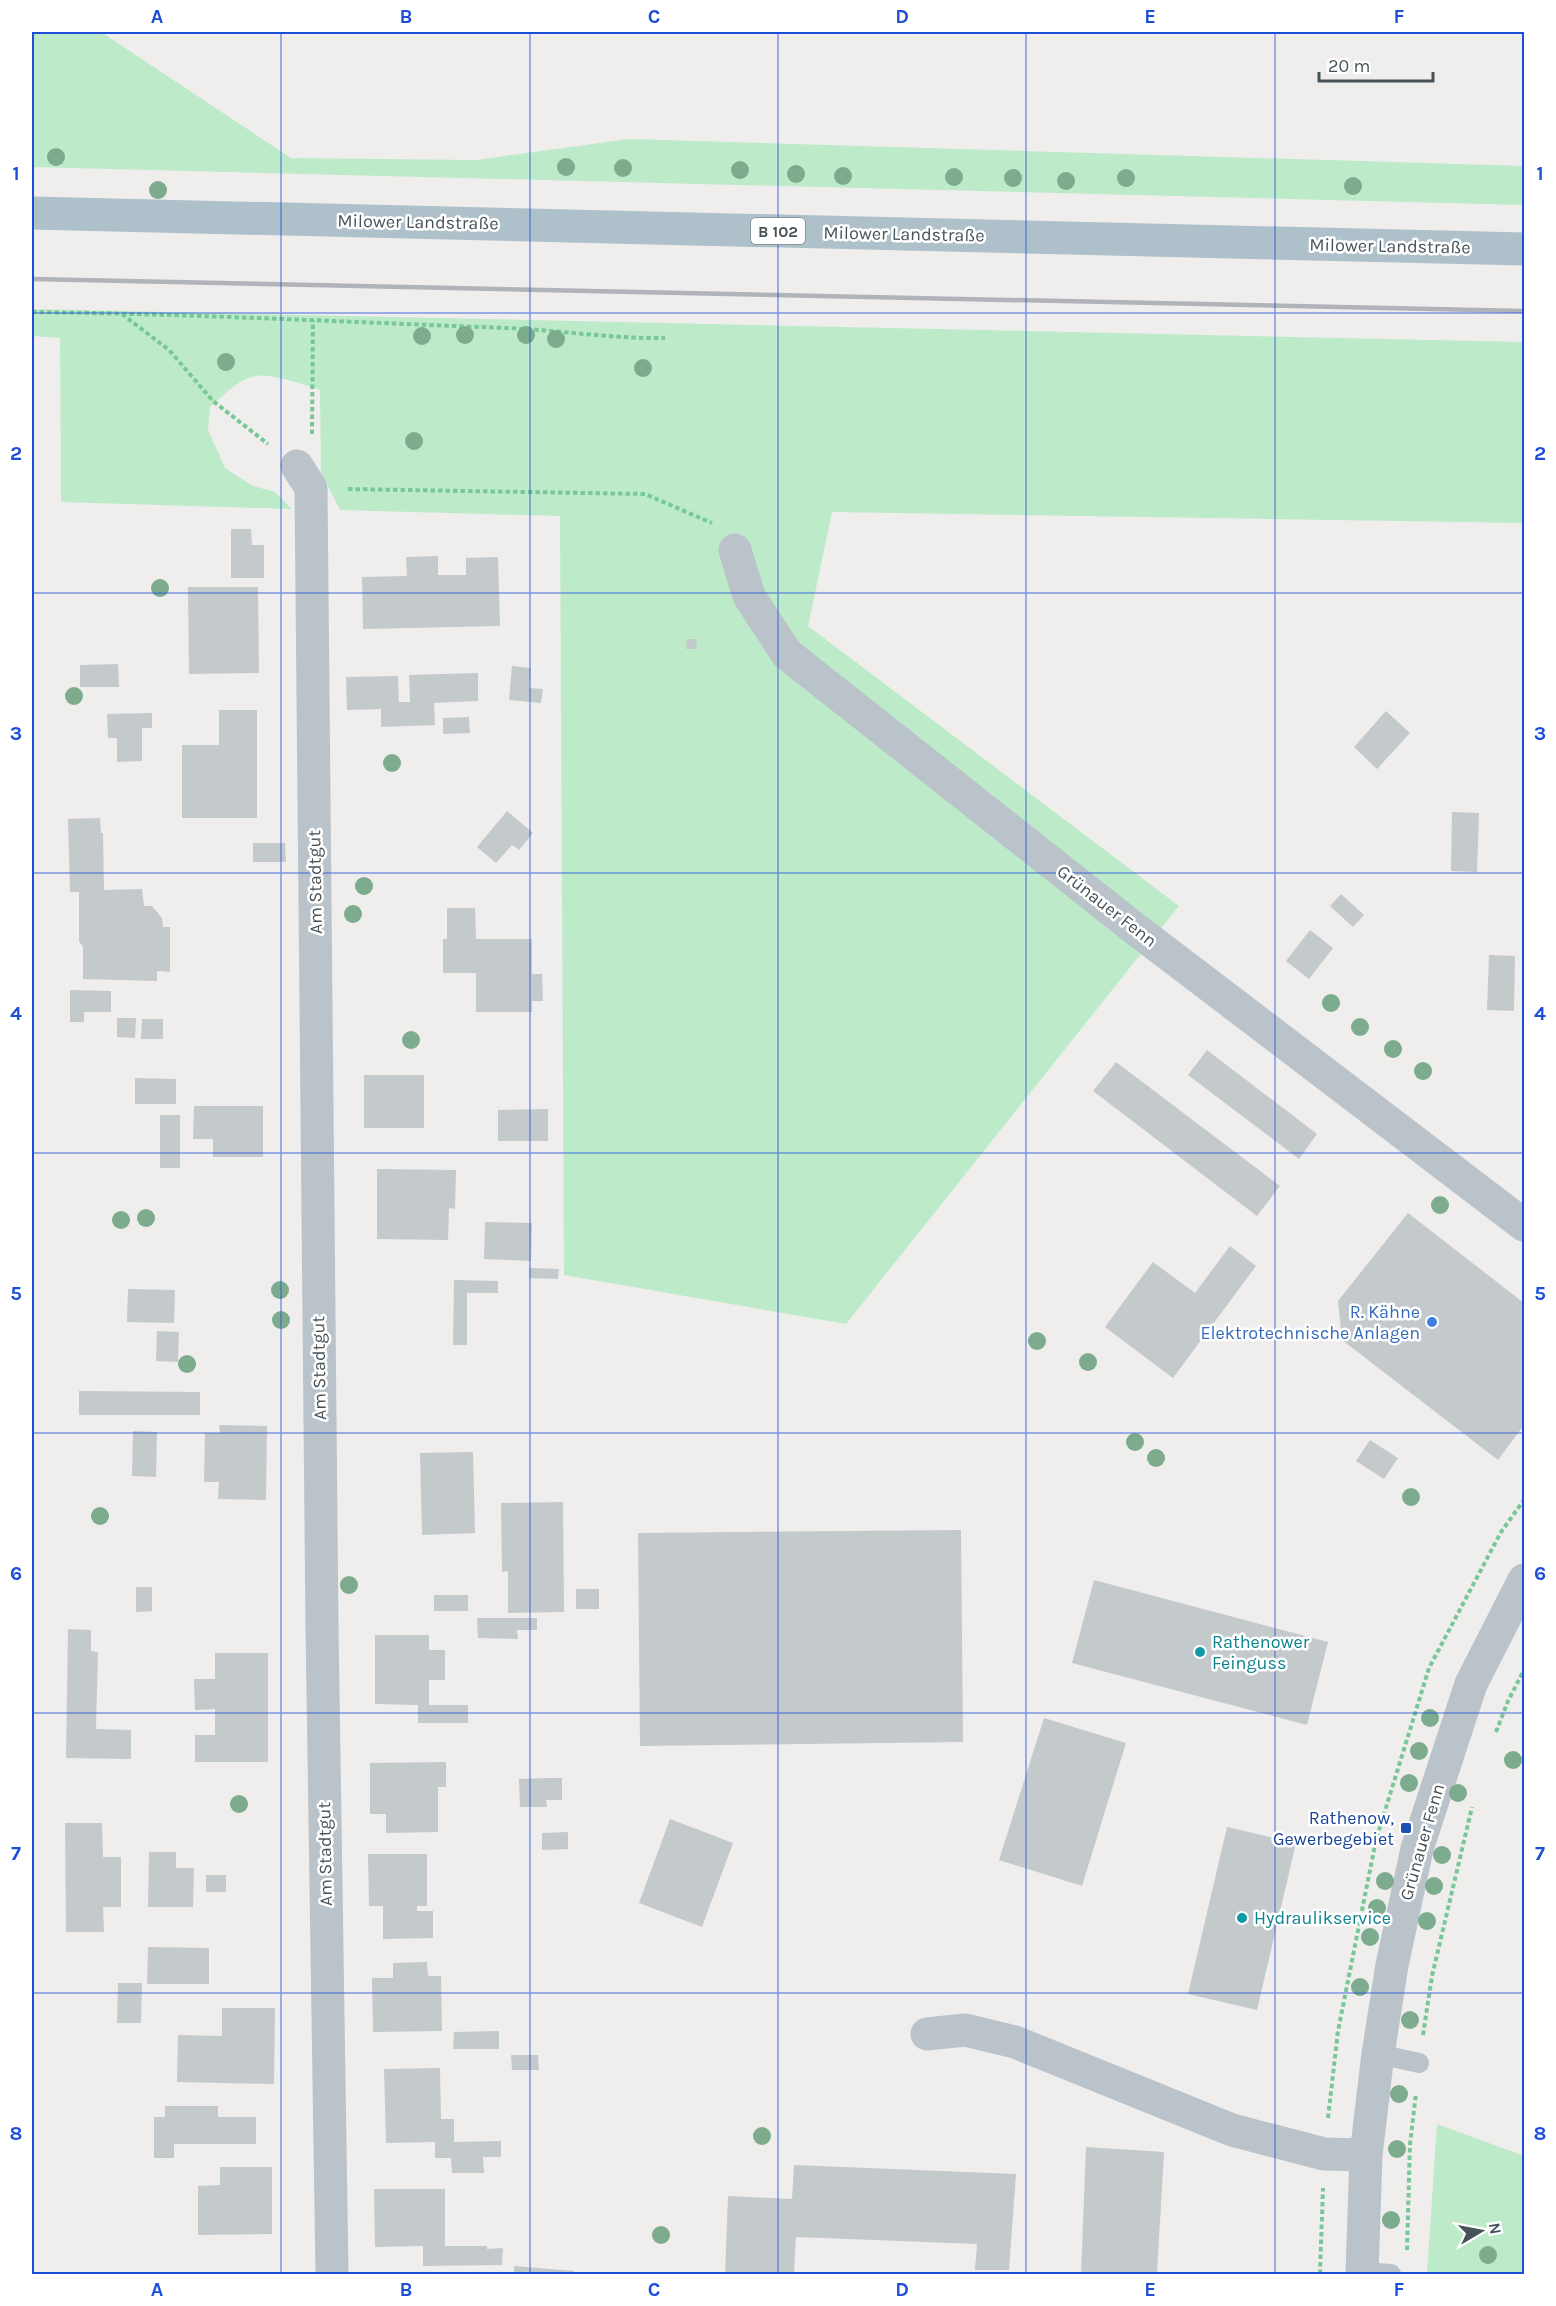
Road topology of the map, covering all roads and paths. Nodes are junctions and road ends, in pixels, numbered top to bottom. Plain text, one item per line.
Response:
1 (32, 213) edge
2 (1524, 249) edge
3 (32, 312) edge
4 (122, 313) junction
5 (313, 320) junction
6 (665, 338) dead end
7 (304, 477) junction
8 (735, 550) joint
9 (1524, 1225) edge
10 (1524, 1580) edge
11 (1524, 1670) edge
12 (1492, 1743) dead end
13 (1475, 1796) dead end
14 (927, 2034) dead end
15 (1378, 2054) junction
16 (1419, 2063) junction
17 (1366, 2155) junction
18 (1407, 2251) dead end
19 (332, 2274) edge
20 (1372, 2274) edge

1 - 2 main road, Milower Landstraße / B 102
3 - 4 path
4 - 5 path
4 - 7 path
5 - 6 path
5 - 7 path
7 - 8 path
7 - 19 street, Am Stadtgut
8 - 9 street, Grünauer Fenn
10 - 15 street, Grünauer Fenn
11 - 12 path
13 - 16 path
14 - 17 street
15 - 16 lane
15 - 17 street, Grünauer Fenn
16 - 18 path
17 - 20 street, Grünauer Fenn

